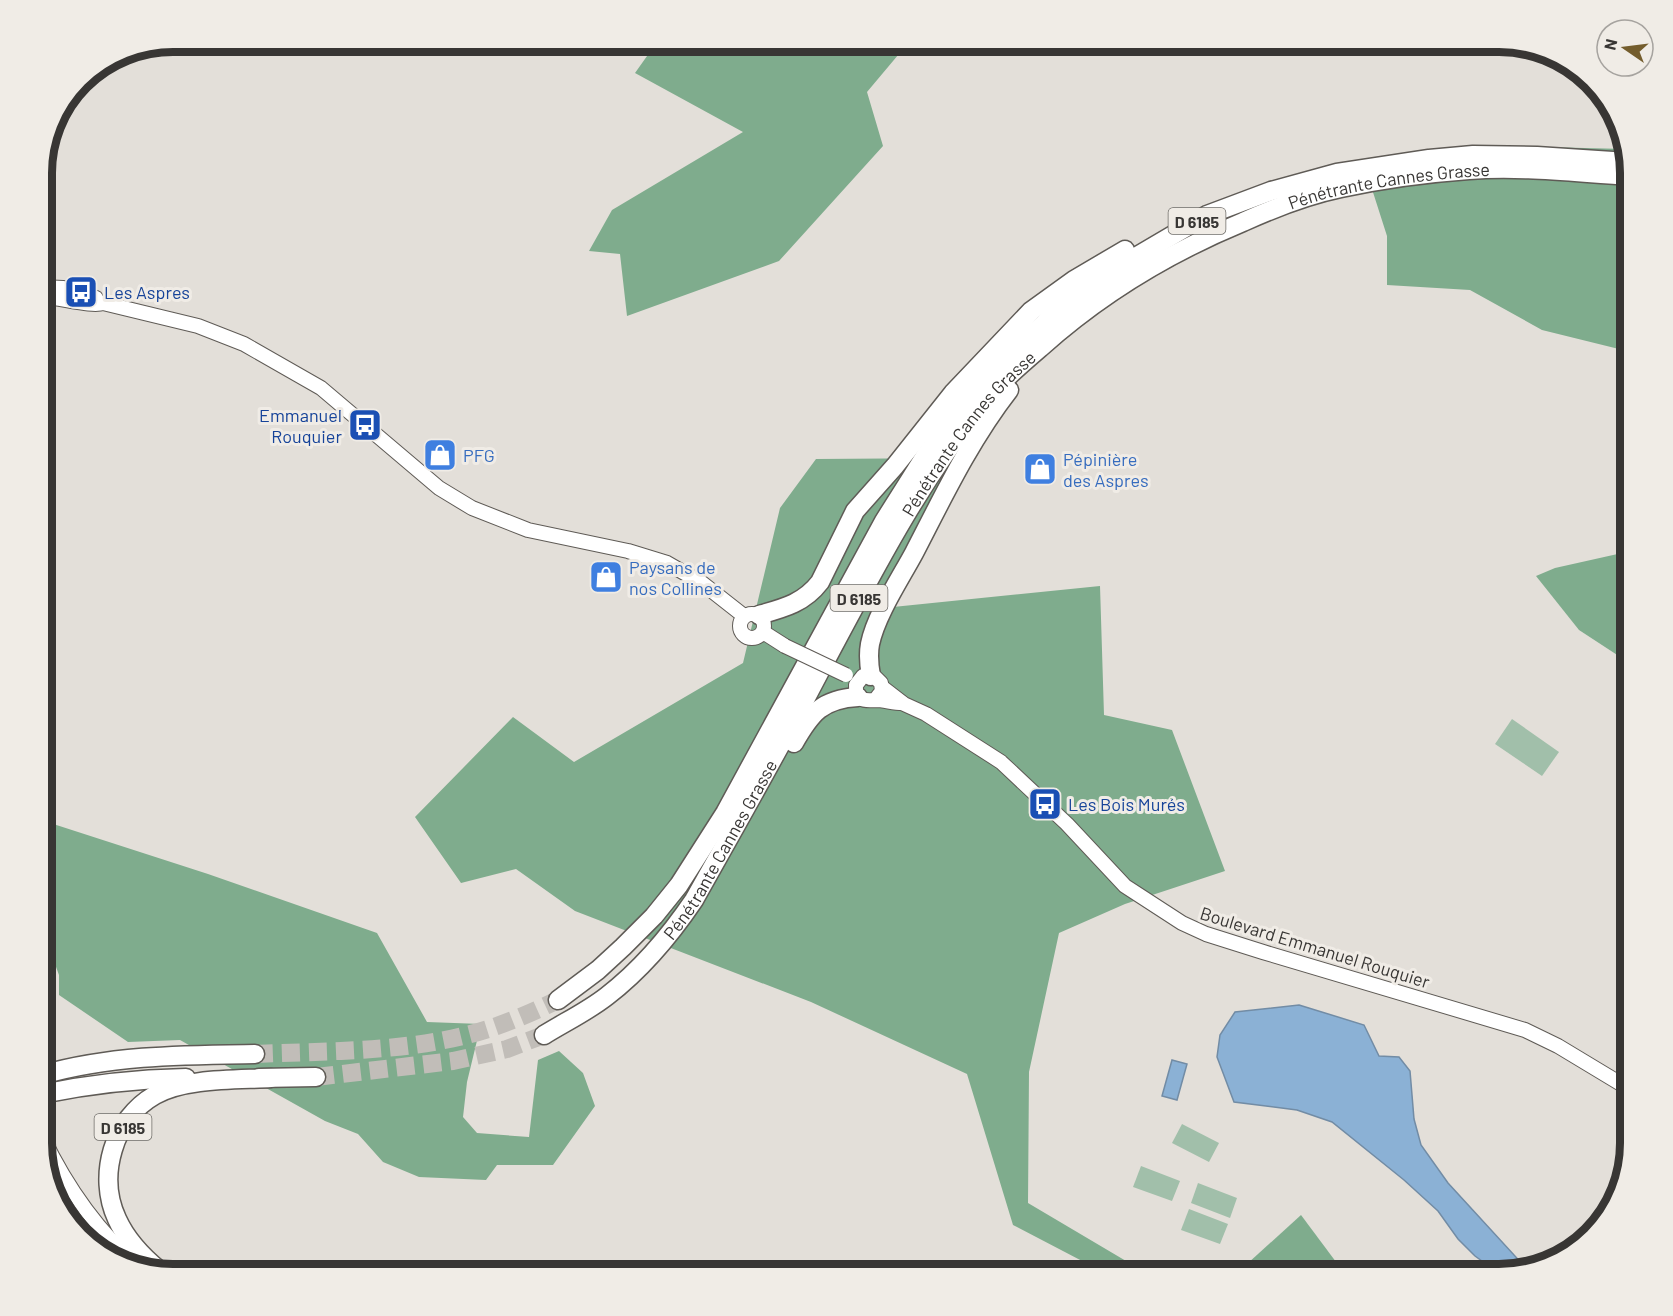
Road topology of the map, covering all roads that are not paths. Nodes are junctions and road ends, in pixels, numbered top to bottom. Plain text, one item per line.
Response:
1 (1619, 161) edge
2 (1620, 175) edge
3 (1207, 215) junction
4 (53, 288) edge
5 (53, 298) edge
6 (103, 303) junction
7 (1063, 327) junction
8 (755, 621) junction
9 (865, 686) junction
10 (694, 900) junction
11 (558, 1000) tunnel mouth
12 (544, 1035) tunnel mouth
13 (255, 1054) tunnel mouth
14 (53, 1072) edge
15 (316, 1077) tunnel mouth
16 (271, 1078) junction
17 (1620, 1083) edge
18 (53, 1092) edge
19 (54, 1157) edge
20 (124, 1252) edge
21 (148, 1260) edge

1 - 3 highway, Pénétrante Cannes Grasse / D 6185
2 - 7 highway, Pénétrante Cannes Grasse / D 6185
3 - 8 highway
3 - 11 highway, Pénétrante Cannes Grasse / D 6185
4 - 6 main road
5 - 6 main road
6 - 8 main road
7 - 9 highway
7 - 10 highway, Pénétrante Cannes Grasse / D 6185
8 - 9 main road, Boulevard Emmanuel Rouquier, bridge
9 - 10 highway
9 - 17 main road, Boulevard Emmanuel Rouquier
10 - 12 highway, Pénétrante Cannes Grasse / D 6185
13 - 14 highway
15 - 16 highway, D 6185
16 - 18 highway, D 6185
16 - 21 highway, D 6185
19 - 20 main road

